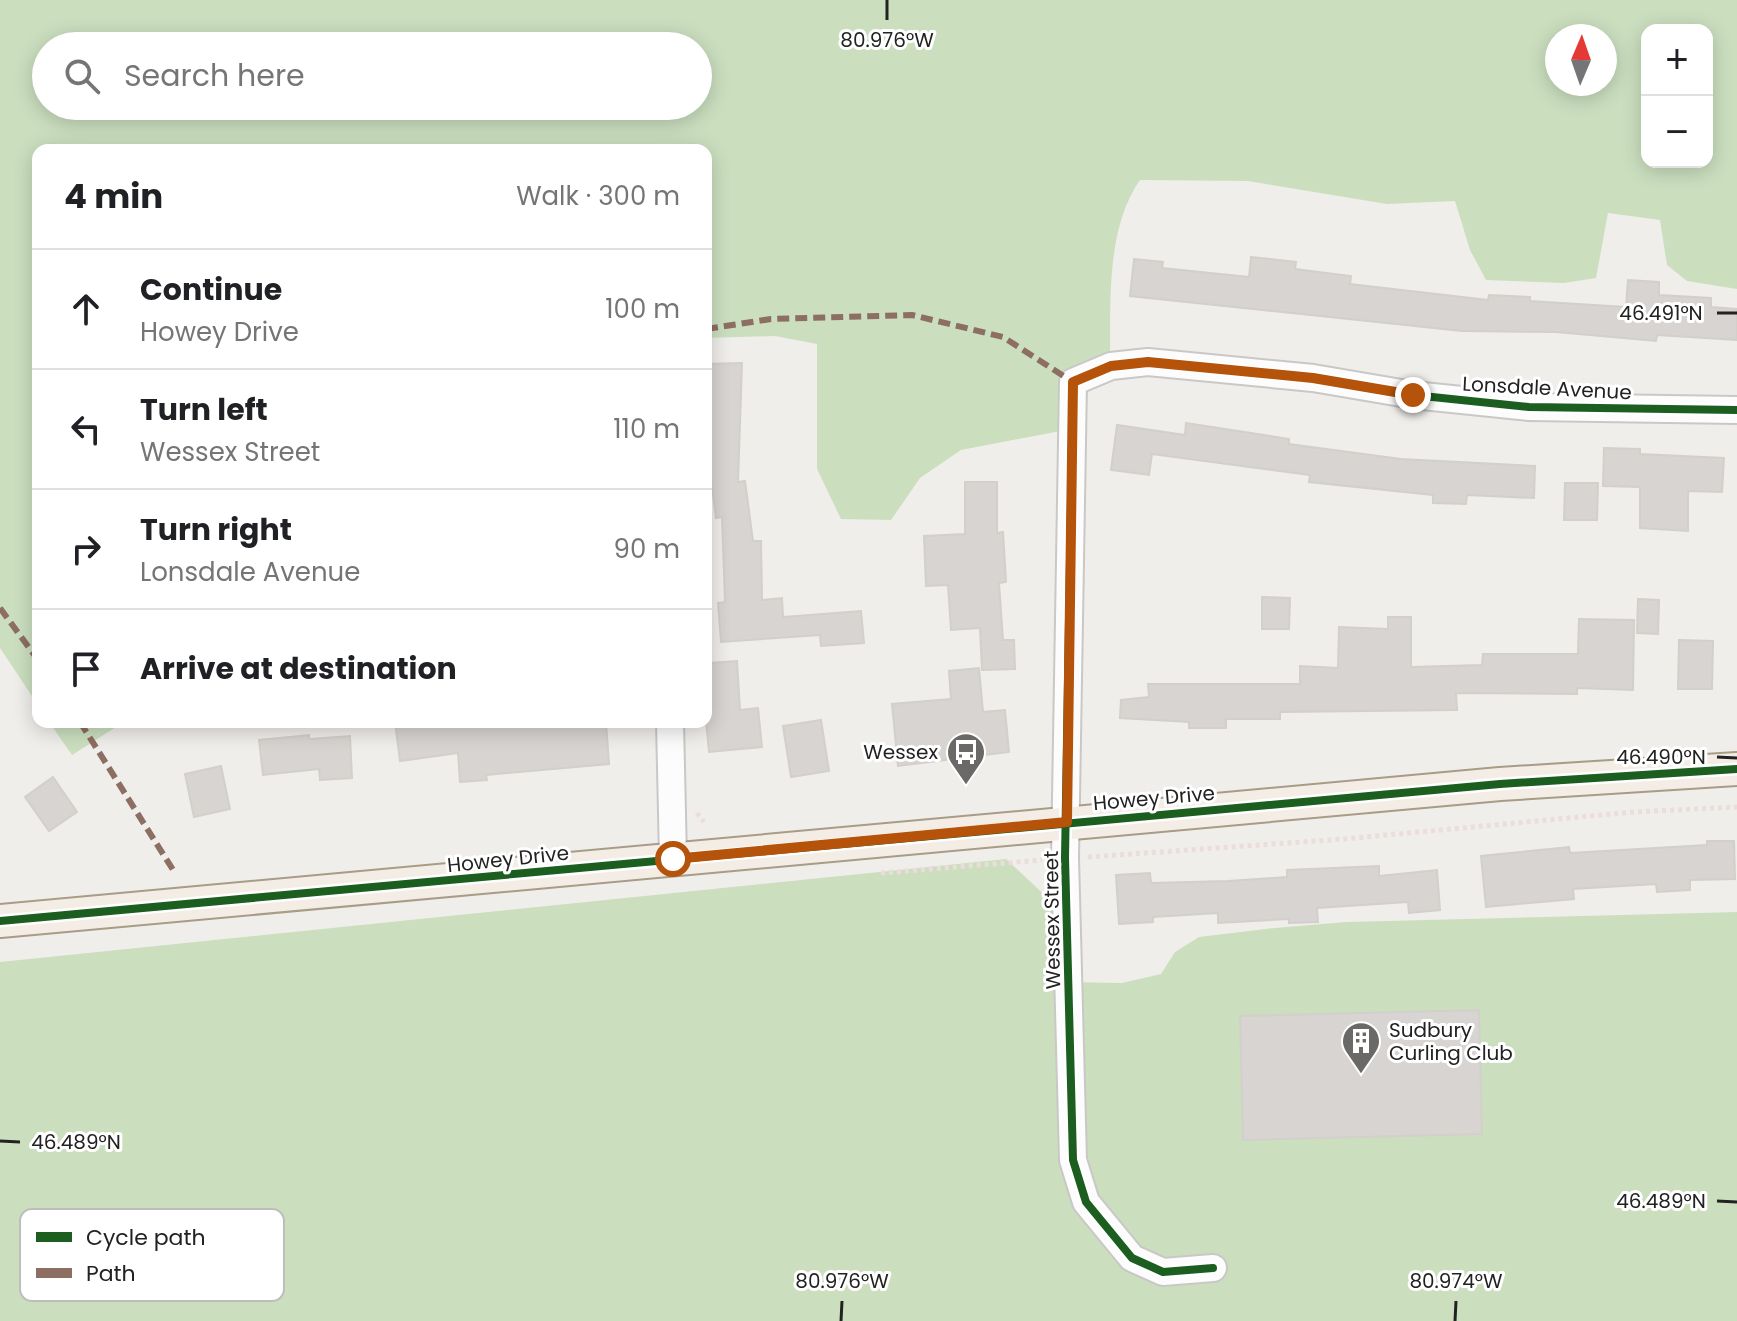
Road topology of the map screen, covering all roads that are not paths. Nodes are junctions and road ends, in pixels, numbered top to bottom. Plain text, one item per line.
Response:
1 (1073, 382) joint
2 (1737, 410) edge
3 (670, 728) edge
4 (1737, 769) edge
5 (1067, 822) junction
6 (673, 859) junction
7 (0, 921) edge
8 (1213, 1268) dead end

1 - 2 street, Lonsdale Avenue
1 - 5 street, Wessex Street
3 - 6 street
4 - 5 main road, Howey Drive
5 - 6 main road, Howey Drive
5 - 8 street, Wessex Street
6 - 7 main road, Howey Drive

